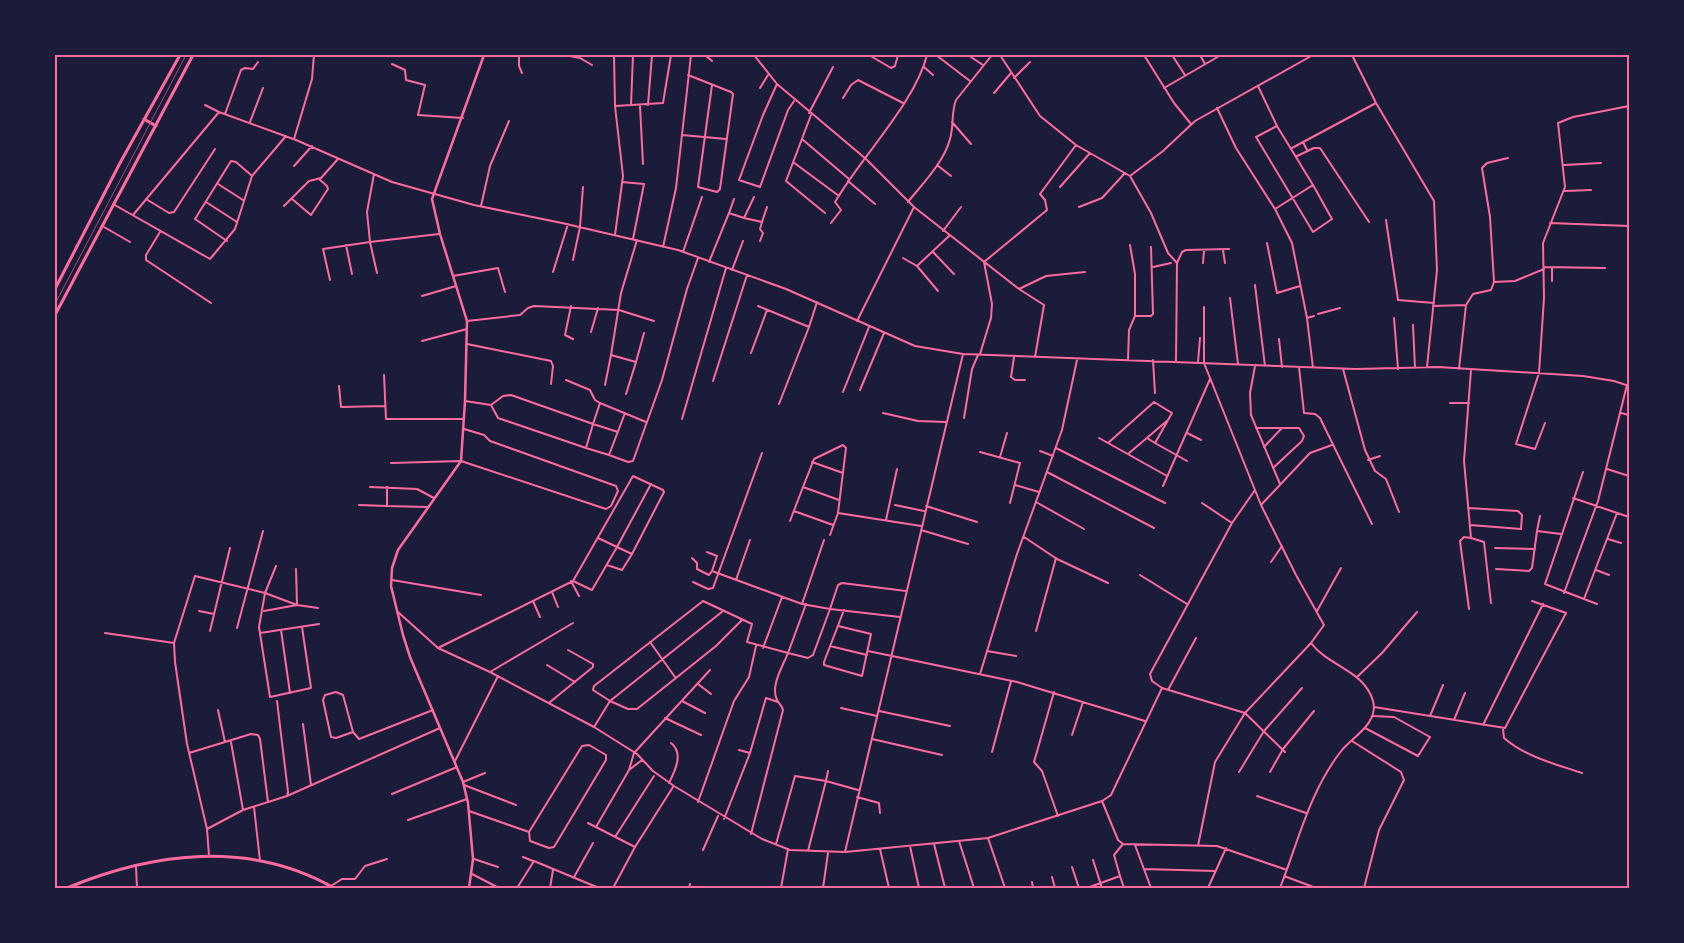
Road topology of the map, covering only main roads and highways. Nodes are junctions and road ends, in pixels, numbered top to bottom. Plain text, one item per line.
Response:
1 (180, 55) edge
2 (194, 55) edge
3 (144, 119) junction
4 (156, 126) junction
5 (55, 289) edge
6 (55, 315) edge
7 (76, 886) edge
8 (332, 887) edge
9 (67, 888) edge

1 - 3 highway
2 - 4 highway
3 - 4 highway
3 - 5 highway
4 - 6 highway
7 - 8 highway
7 - 9 highway

